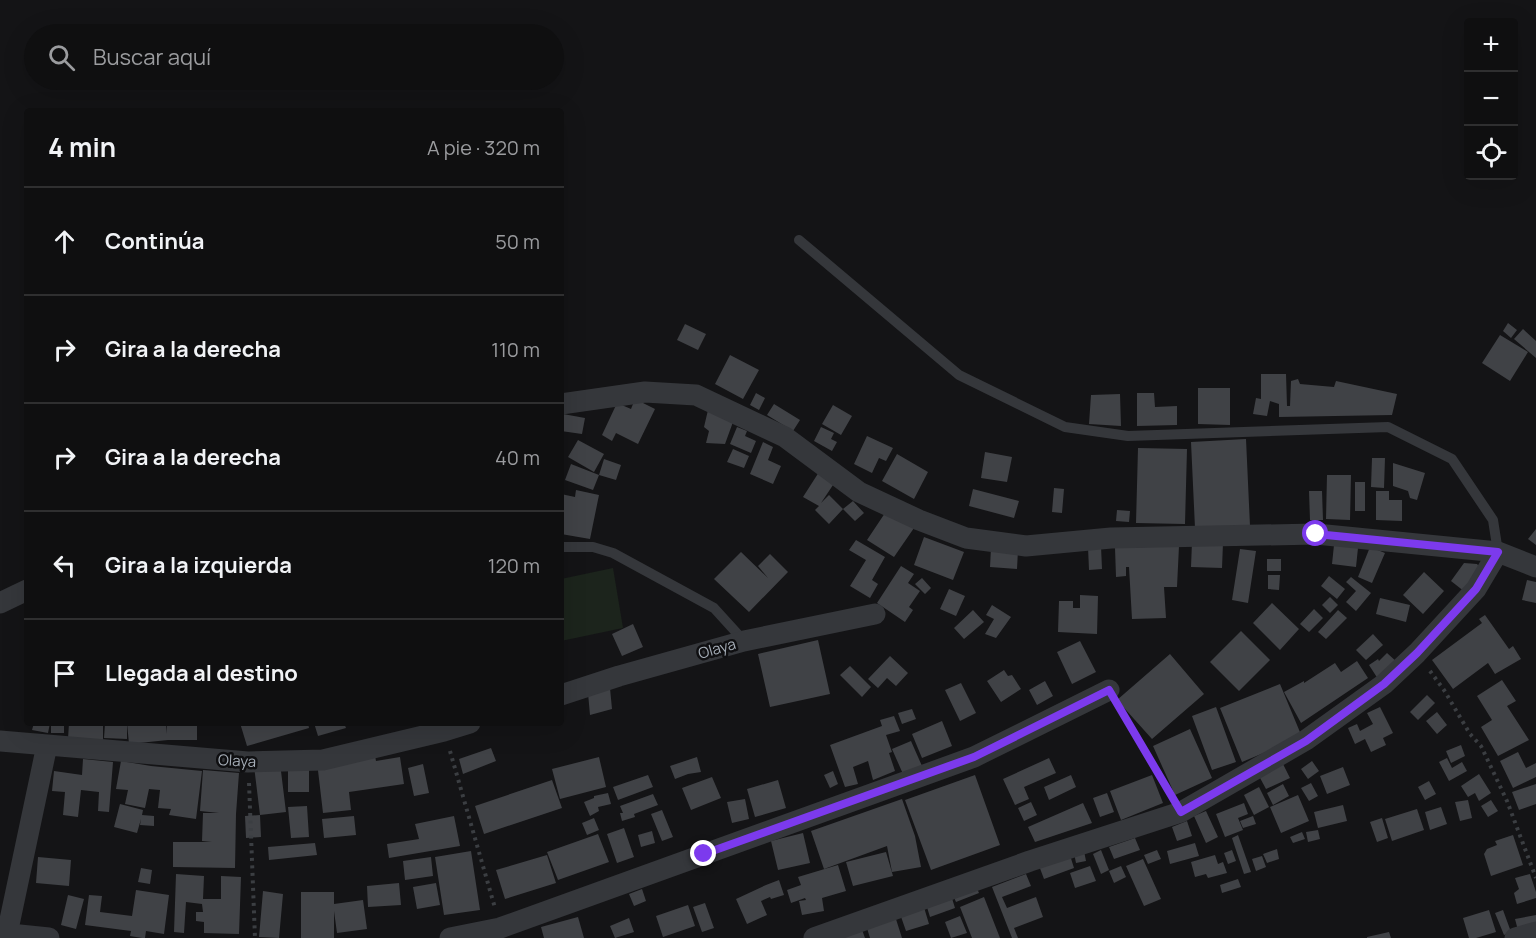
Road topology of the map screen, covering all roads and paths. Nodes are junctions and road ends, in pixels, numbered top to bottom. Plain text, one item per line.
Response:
1 (799, 240) dead end
2 (564, 404) edge
3 (564, 547) edge
4 (1498, 552) junction
5 (1536, 567) edge
6 (24, 591) edge
7 (0, 603) edge
8 (875, 614) dead end
9 (744, 641) junction
10 (1417, 653) junction
11 (1109, 690) joint
12 (564, 694) edge
13 (460, 726) edge
14 (444, 731) junction
15 (0, 741) edge
16 (47, 745) junction
17 (248, 762) junction
18 (1181, 812) junction
19 (1536, 878) edge
20 (500, 928) junction
21 (1536, 932) edge
22 (3, 933) edge
23 (49, 938) edge
24 (255, 938) edge
25 (450, 938) edge
26 (814, 938) edge
27 (1515, 938) edge

1 - 4 lane
2 - 4 street
3 - 9 lane
4 - 5 street
4 - 10 street
6 - 7 street
8 - 9 street, Olaya
9 - 12 street, Olaya
10 - 18 street
10 - 19 path
11 - 18 path
11 - 20 street
13 - 14 street, Olaya
14 - 17 street, Olaya
14 - 20 path
15 - 16 street, Olaya
16 - 17 street, Olaya
16 - 22 street
17 - 24 path
18 - 26 street
20 - 25 street
21 - 27 street
22 - 23 street

